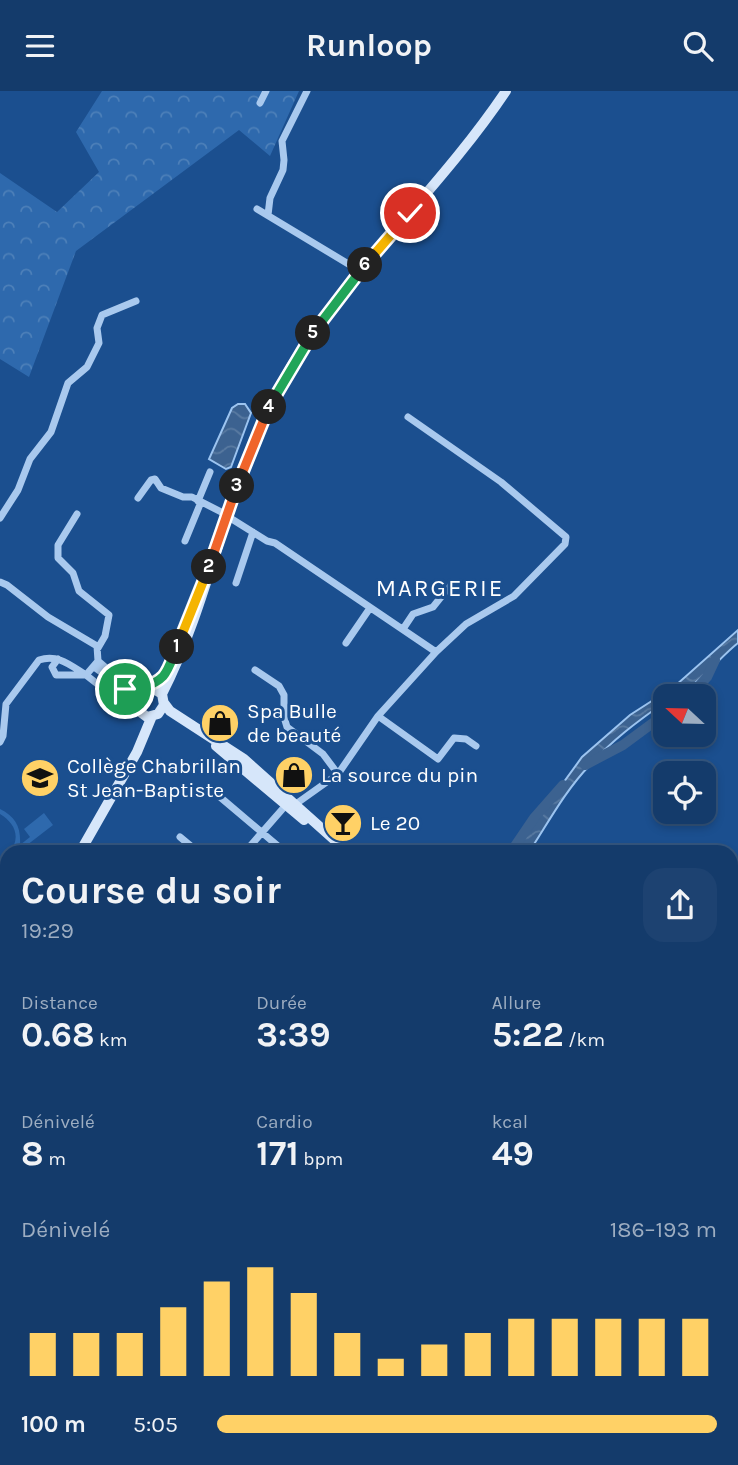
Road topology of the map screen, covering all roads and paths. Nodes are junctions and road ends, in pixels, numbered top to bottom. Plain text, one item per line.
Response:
1 (266, 91) edge
2 (307, 91) edge
3 (506, 91) edge
4 (260, 103) dead end
5 (257, 209) dead end
6 (268, 215) junction
7 (360, 271) junction
8 (136, 301) dead end
9 (408, 417) dead end
10 (210, 472) dead end
11 (138, 498) dead end
12 (200, 501) junction
13 (77, 514) dead end
14 (227, 515) junction
15 (0, 517) edge
16 (253, 532) junction
17 (185, 541) dead end
18 (214, 557) junction
19 (0, 582) edge
20 (236, 583) dead end
21 (449, 587) dead end
22 (370, 608) junction
23 (403, 629) junction
24 (346, 643) dead end
25 (98, 648) junction
26 (436, 652) junction
27 (58, 659) junction
28 (96, 664) junction
29 (255, 670) dead end
30 (86, 675) junction
31 (146, 688) junction
32 (114, 697) dead end
33 (163, 698) junction
34 (134, 699) junction
35 (151, 715) junction
36 (378, 716) junction
37 (0, 742) edge
38 (476, 745) dead end
39 (338, 774) junction
40 (220, 797) dead end
41 (291, 804) junction
42 (263, 833) junction
43 (180, 837) dead end
44 (84, 845) edge
45 (190, 845) edge
46 (252, 845) edge
47 (277, 845) edge
48 (338, 845) edge

1 - 4 street
2 - 6 street
3 - 7 main road
5 - 6 street
6 - 7 street
7 - 14 main road
8 - 15 street
9 - 26 street
10 - 12 street
11 - 12 street
12 - 14 street
12 - 17 street
13 - 25 street
14 - 16 street
14 - 18 main road
16 - 20 street
16 - 22 street
18 - 31 main road
18 - 33 main road
19 - 25 street
21 - 23 street
22 - 23 street
22 - 24 street
23 - 26 street
25 - 28 street
26 - 36 street
27 - 30 street
27 - 30 street
27 - 37 street
28 - 30 street
28 - 31 street
28 - 34 street
29 - 39 street
30 - 32 street
31 - 33 main road
31 - 34 main road
33 - 35 main road
33 - 41 main road
34 - 35 main road
35 - 41 main road
35 - 44 main road
36 - 38 street
36 - 39 street
39 - 41 street
40 - 42 street
41 - 42 street
41 - 48 main road
42 - 46 street
42 - 47 street
43 - 45 street

